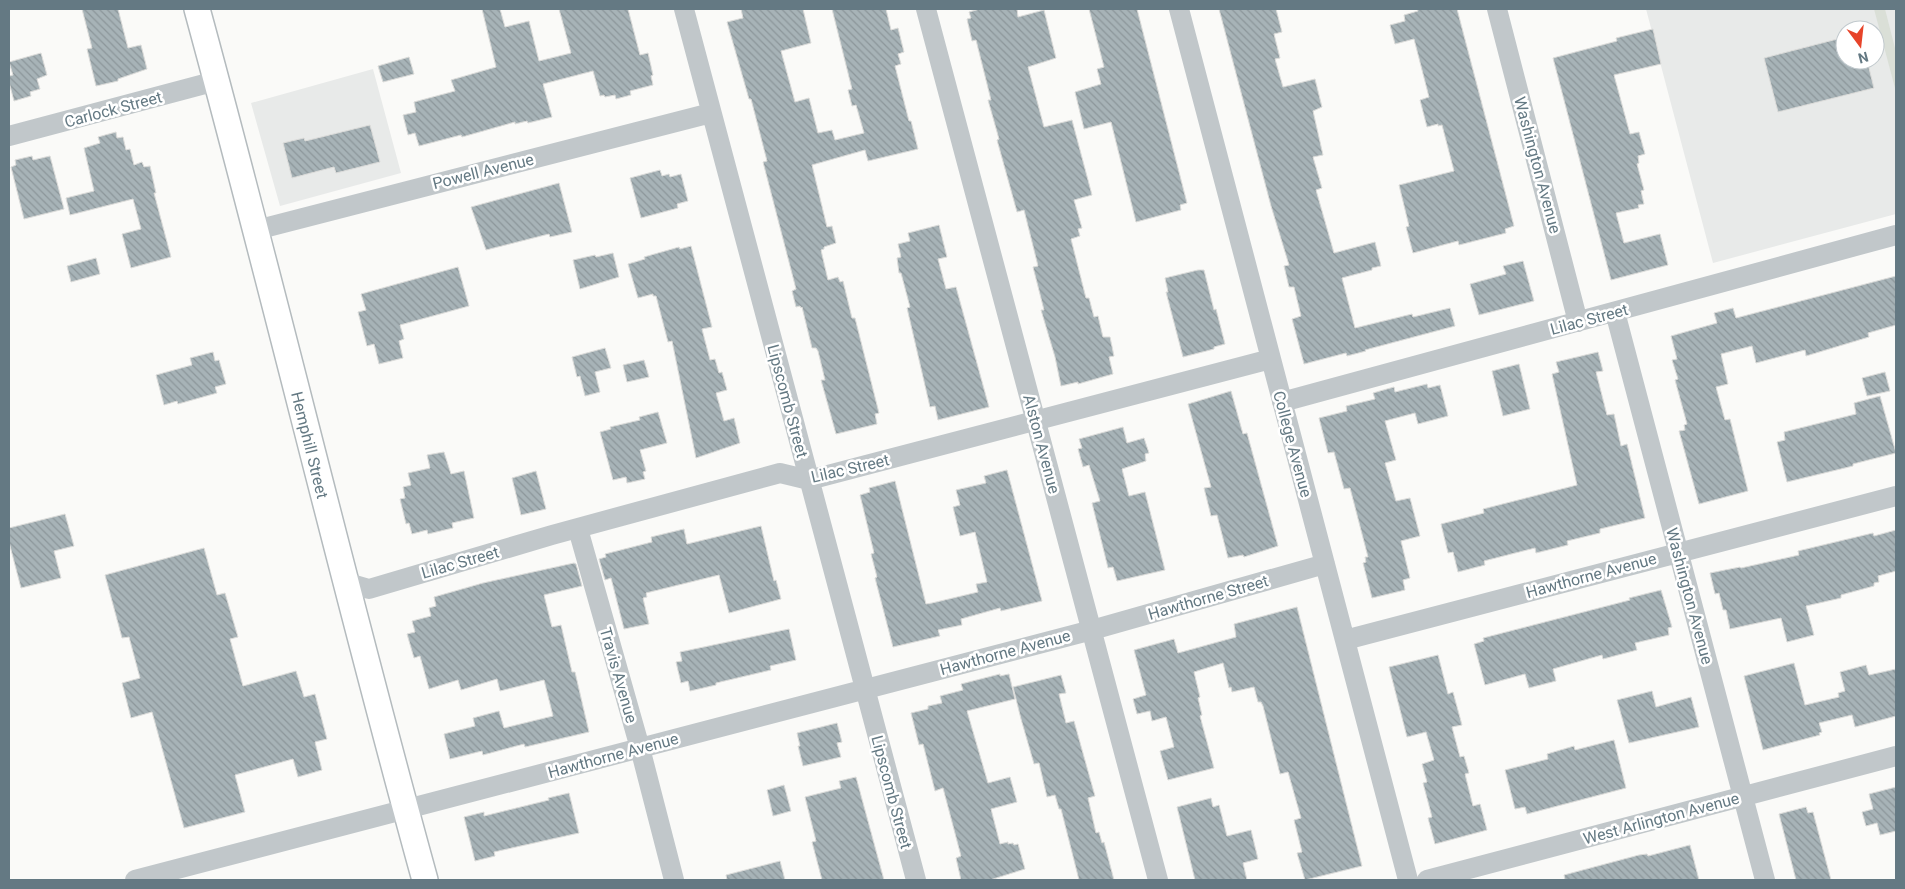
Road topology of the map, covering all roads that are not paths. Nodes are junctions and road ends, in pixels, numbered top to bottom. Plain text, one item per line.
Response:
1 (197, 9) edge
2 (684, 9) edge
3 (926, 9) edge
4 (1179, 9) edge
5 (1497, 9) edge
6 (216, 81) junction
7 (711, 113) junction
8 (9, 136) edge
9 (256, 230) junction
10 (1896, 235) edge
11 (1615, 312) junction
12 (1578, 322) junction
13 (1271, 359) junction
14 (1282, 402) junction
15 (1036, 421) junction
16 (809, 480) junction
17 (1896, 496) edge
18 (578, 529) junction
19 (1679, 552) junction
20 (1325, 564) junction
21 (345, 582) junction
22 (1092, 630) junction
23 (1345, 640) junction
24 (865, 689) junction
25 (640, 748) junction
26 (1896, 756) edge
27 (1743, 796) junction
28 (406, 810) junction
29 (194, 873) edge
30 (135, 880) edge
31 (425, 880) edge
32 (674, 880) edge
33 (916, 880) edge
34 (1158, 880) edge
35 (1408, 880) edge
36 (1426, 880) edge
37 (1765, 880) edge

1 - 6 main road, Hemphill Street
2 - 7 street, Lipscomb Street
3 - 15 street, Alston Avenue
4 - 13 street, College Avenue
5 - 12 street, Washington Avenue
6 - 8 street, Carlock Street
6 - 9 main road, Hemphill Street
7 - 9 street, Powell Avenue
7 - 16 street, Lipscomb Street
9 - 21 main road, Hemphill Street
10 - 11 street, Lilac Street
11 - 12 street, Lilac Street
11 - 19 street, Washington Avenue
12 - 14 street, Lilac Street
13 - 14 street, College Avenue
13 - 15 street, Lilac Street
14 - 20 street, College Avenue
15 - 16 street, Lilac Street
15 - 22 street, Alston Avenue
16 - 18 street, Lilac Street
16 - 24 street, Lipscomb Street
17 - 19 street, Hawthorne Avenue
18 - 21 street, Lilac Street
18 - 25 street, Travis Avenue
19 - 23 street, Hawthorne Avenue
19 - 27 street, Washington Avenue
20 - 22 street, Hawthorne Street
20 - 23 street, College Avenue
21 - 28 main road, Hemphill Street
22 - 24 street, Hawthorne Avenue
22 - 34 street, Alston Avenue
23 - 35 street, College Avenue
24 - 25 street, Hawthorne Avenue
24 - 33 street, Lipscomb Street
25 - 28 street, Hawthorne Avenue
25 - 32 street, Travis Avenue
26 - 27 street, West Arlington Avenue
27 - 36 street, West Arlington Avenue
27 - 37 street, Washington Avenue
28 - 29 street, Hawthorne Avenue
28 - 31 main road, Hemphill Street
29 - 30 street, Hawthorne Avenue

